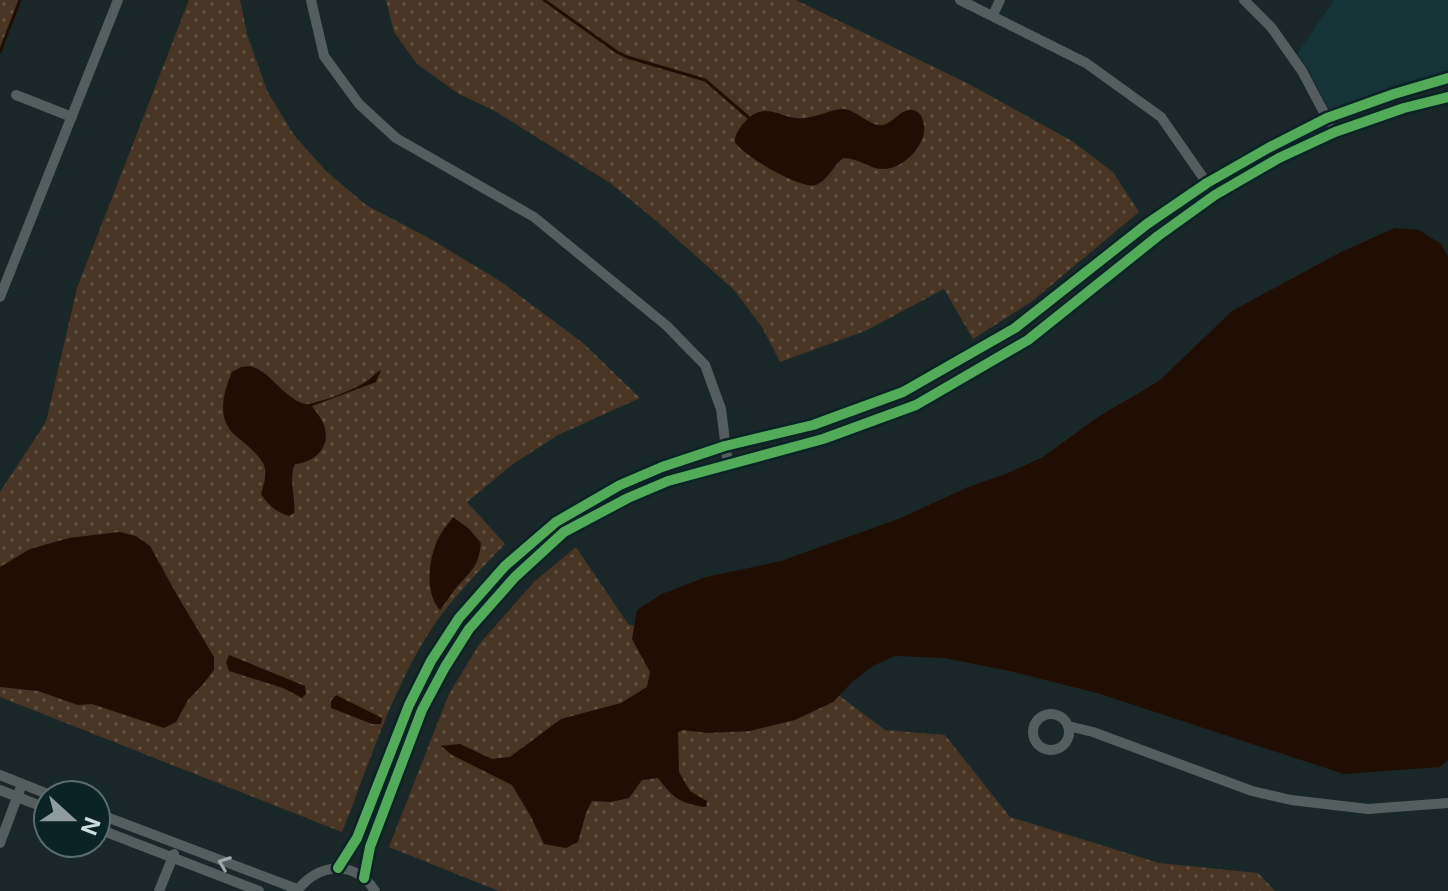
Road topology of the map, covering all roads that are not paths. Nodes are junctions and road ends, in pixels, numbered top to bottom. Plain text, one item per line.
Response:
1 (118, 0) edge
2 (311, 0) edge
3 (960, 0) edge
4 (1000, 0) edge
5 (1244, 0) edge
6 (993, 15) junction
7 (1448, 78) edge
8 (16, 95) dead end
9 (1448, 97) edge
10 (72, 117) junction
11 (1327, 118) junction
12 (1335, 132) junction
13 (1207, 183) junction
14 (1215, 195) junction
15 (0, 297) edge
16 (725, 446) junction
17 (728, 465) junction
18 (1068, 726) dead end
19 (0, 775) edge
20 (22, 784) junction
21 (32, 788) edge
22 (0, 790) edge
23 (17, 797) junction
24 (32, 803) edge
25 (1448, 803) edge
26 (112, 819) edge
27 (112, 834) edge
28 (0, 843) edge
29 (177, 845) junction
30 (172, 858) junction
31 (338, 868) junction
32 (364, 878) junction
33 (297, 890) edge
34 (159, 891) edge
35 (259, 891) edge
36 (375, 891) edge

1 - 10 street
2 - 16 street
3 - 6 street
4 - 6 street
5 - 11 street
6 - 13 street
7 - 11 street
8 - 10 street
9 - 12 street
10 - 15 street
11 - 12 street
11 - 13 street
12 - 14 street
13 - 14 street
13 - 16 street
14 - 17 street
16 - 17 street
16 - 31 street
17 - 32 street
18 - 25 street
19 - 20 street
20 - 21 street
20 - 23 street
22 - 23 street
23 - 24 street
23 - 28 street
26 - 29 street
27 - 30 street
29 - 30 street
33 -> 29 street
30 - 34 street
30 - 35 street
31 - 32 street
31 - 33 street
32 - 36 street

